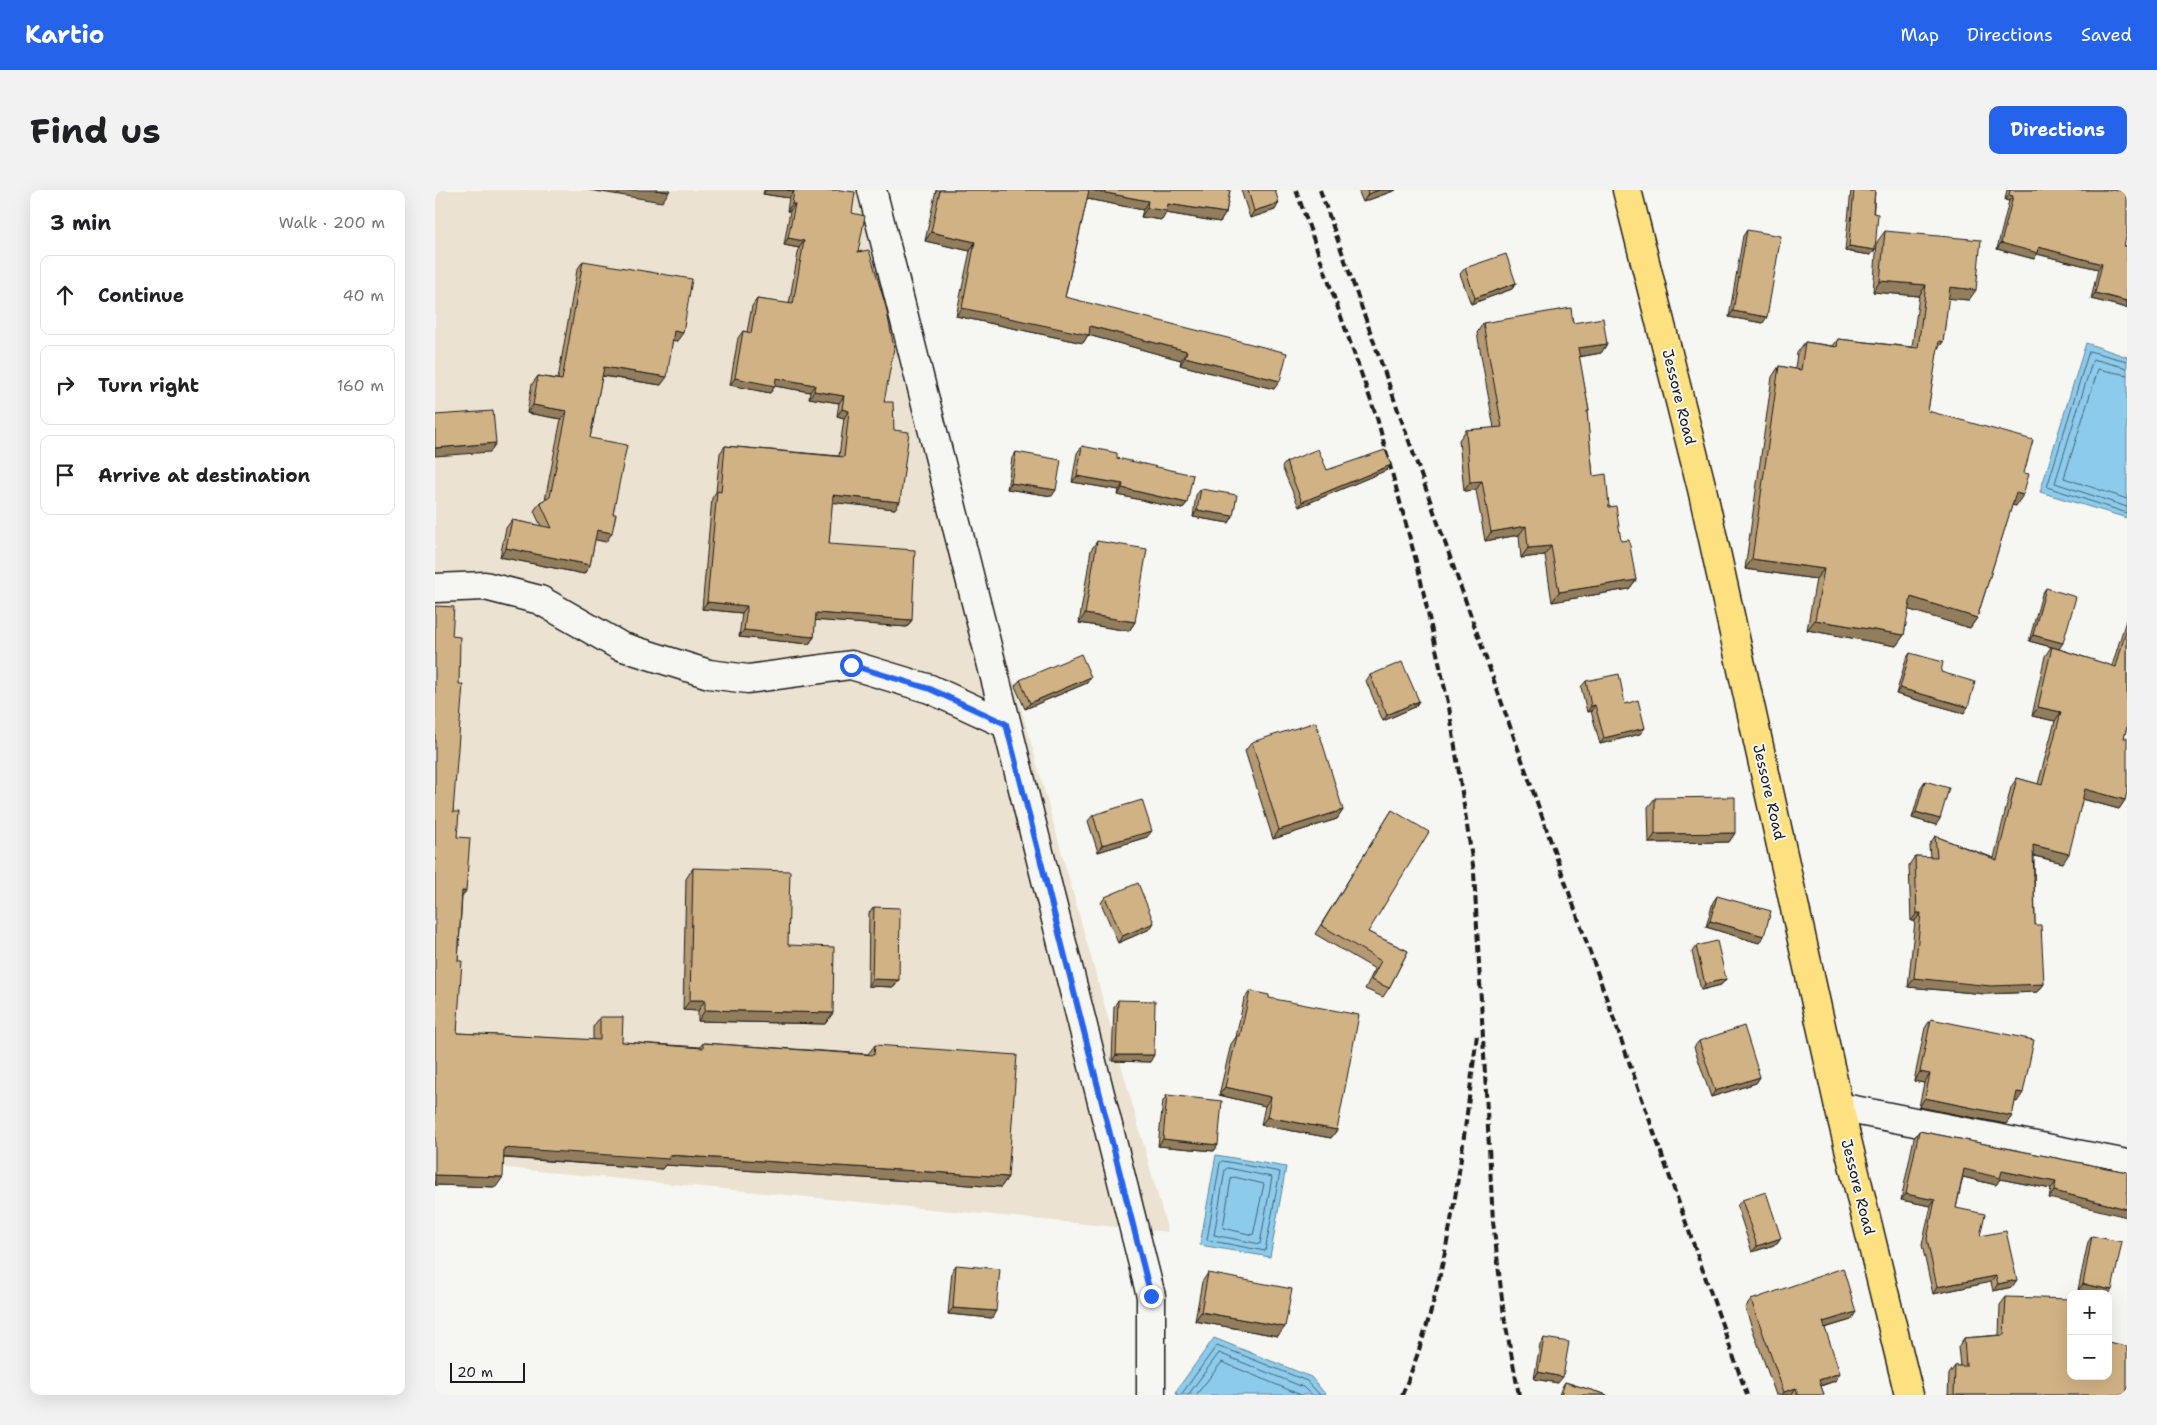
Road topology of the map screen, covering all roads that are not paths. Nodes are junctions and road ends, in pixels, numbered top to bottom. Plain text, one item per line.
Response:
1 (872, 190) edge
2 (1627, 190) edge
3 (435, 588) edge
4 (1006, 724) junction
5 (1839, 1107) junction
6 (2127, 1164) edge
7 (1151, 1395) edge
8 (1909, 1395) edge

1 - 4 street
2 - 5 highway, Jessore Road
3 - 4 street
4 - 7 street
5 - 6 street
5 - 8 highway, Jessore Road

